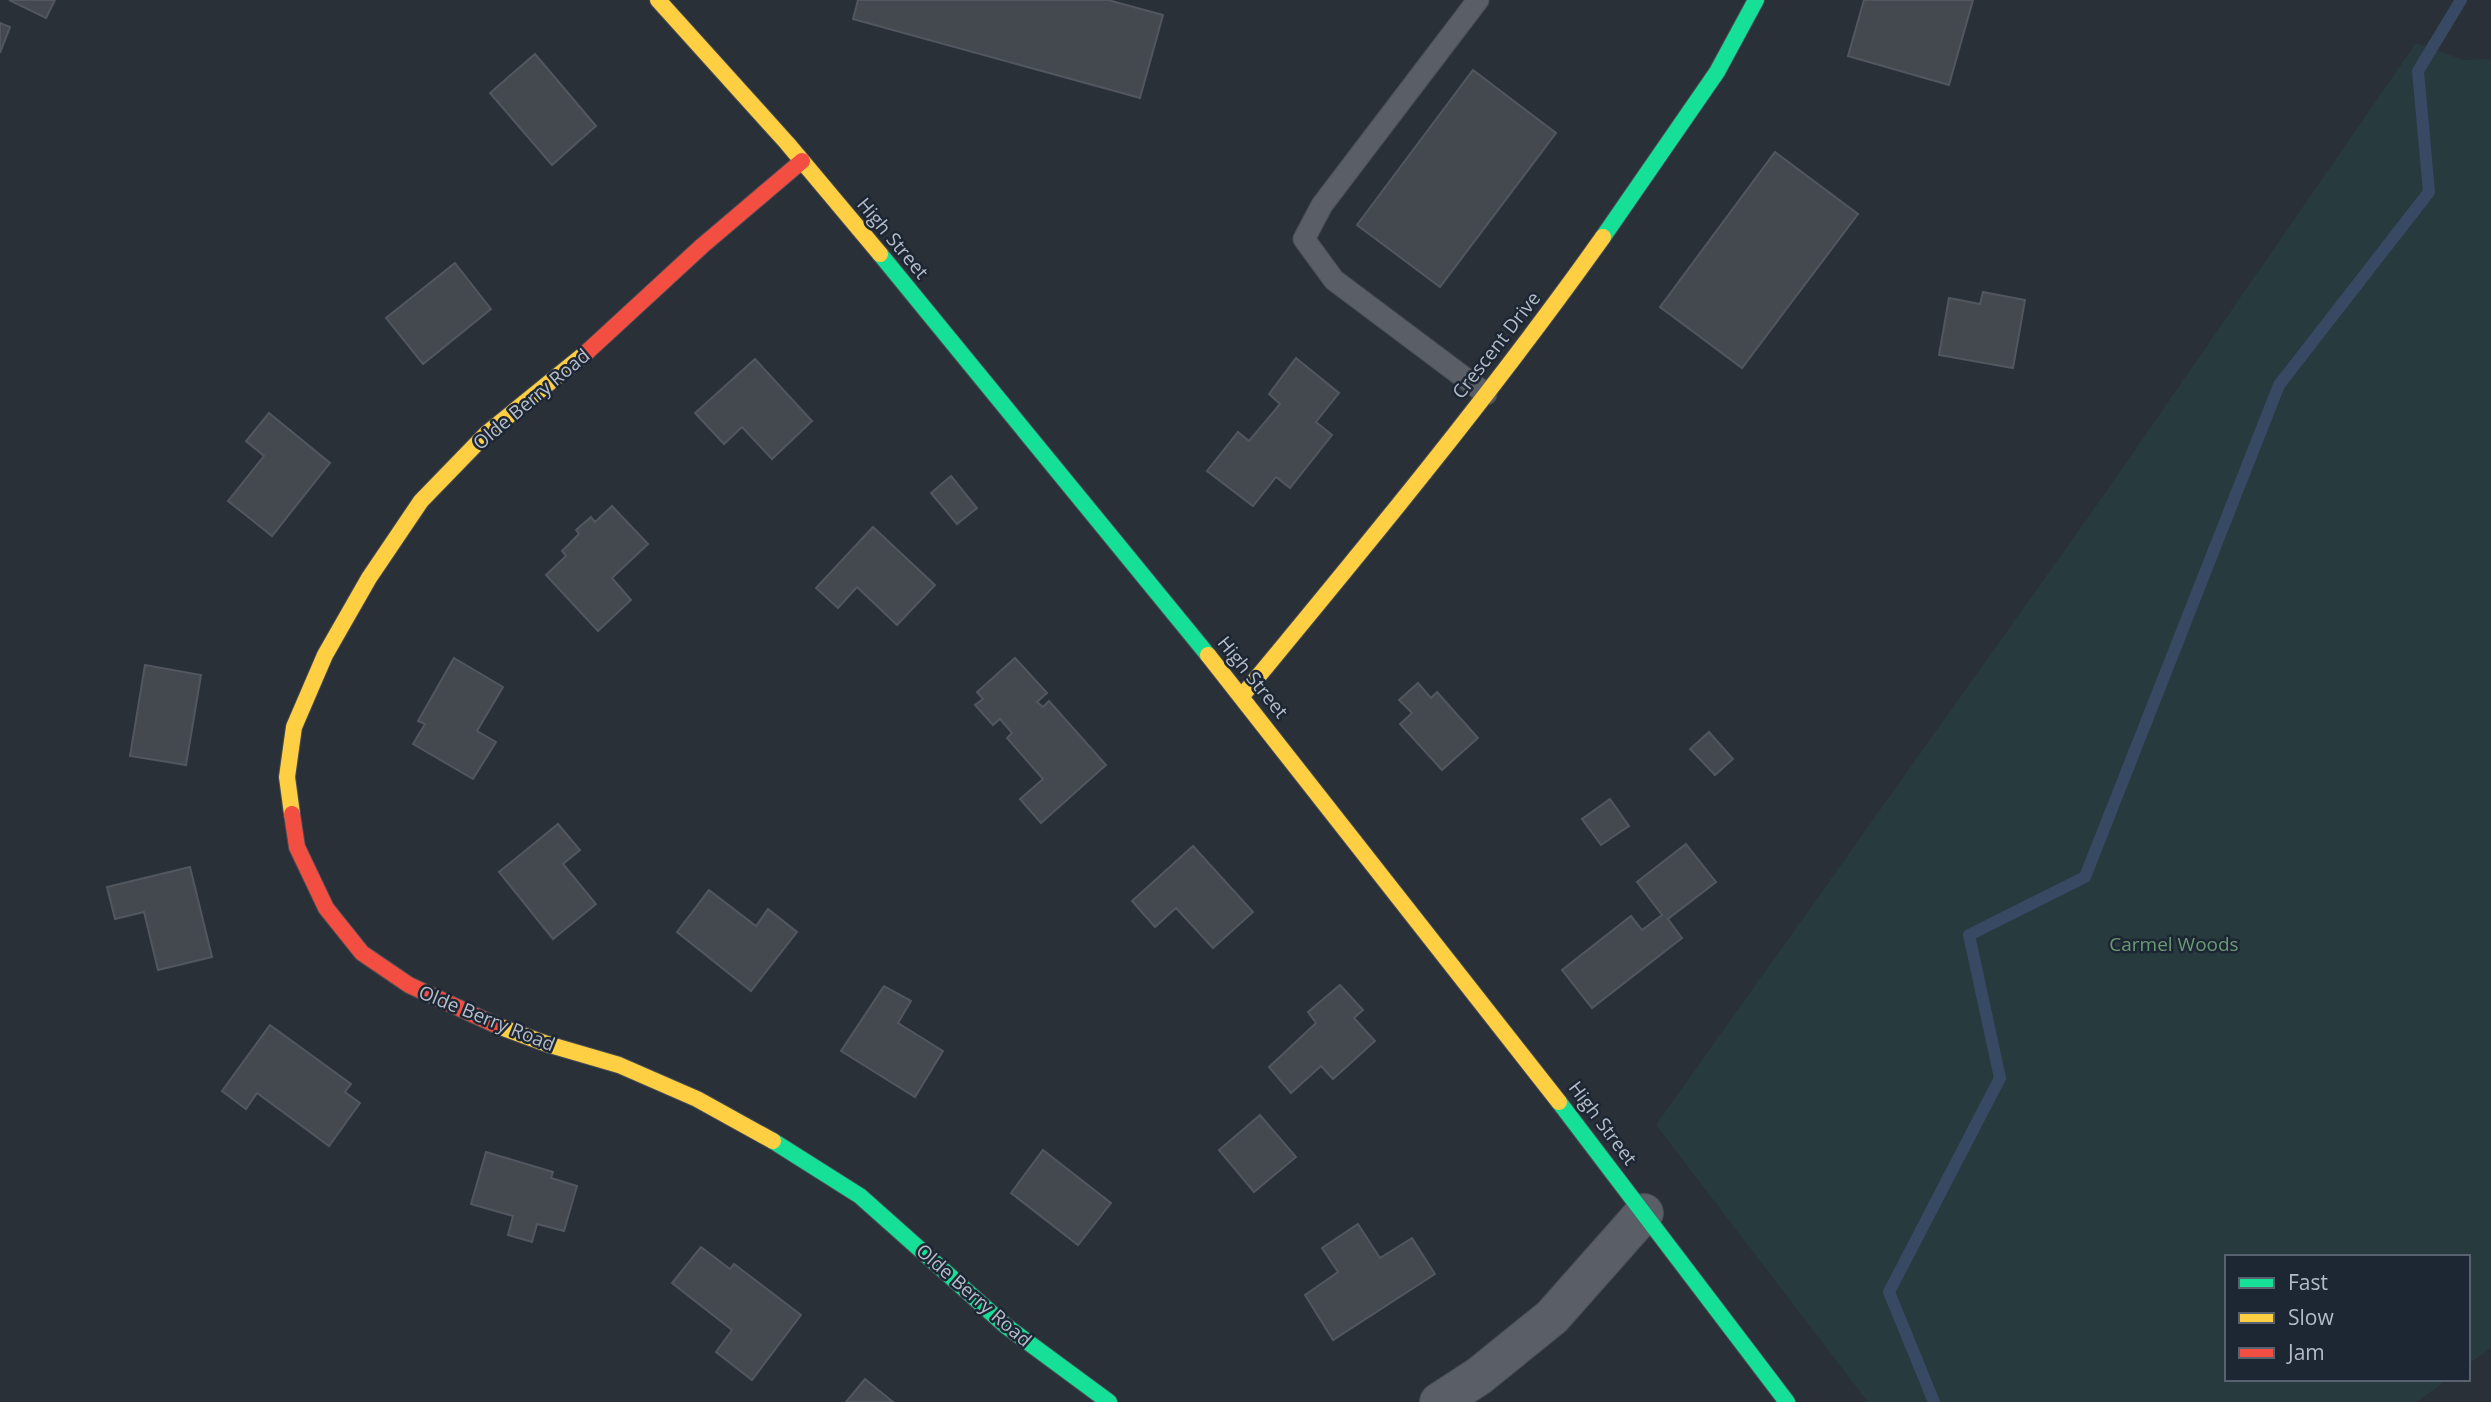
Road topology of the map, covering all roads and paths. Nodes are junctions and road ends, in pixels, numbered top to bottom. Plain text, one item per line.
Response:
1 (659, 0) edge
2 (1478, 0) edge
3 (1756, 0) edge
4 (802, 161) junction
5 (1486, 394) junction
6 (1242, 696) junction
7 (1644, 1213) junction
8 (1109, 1402) edge
9 (1440, 1402) edge
10 (1787, 1402) edge

1 - 4 street, High Street
2 - 5 lane
3 - 5 street, Crescent Drive
4 - 6 street, High Street
4 - 8 street, Olde Berry Road
5 - 6 street, Crescent Drive
6 - 7 street, High Street
7 - 9 street
7 - 10 street, High Street

